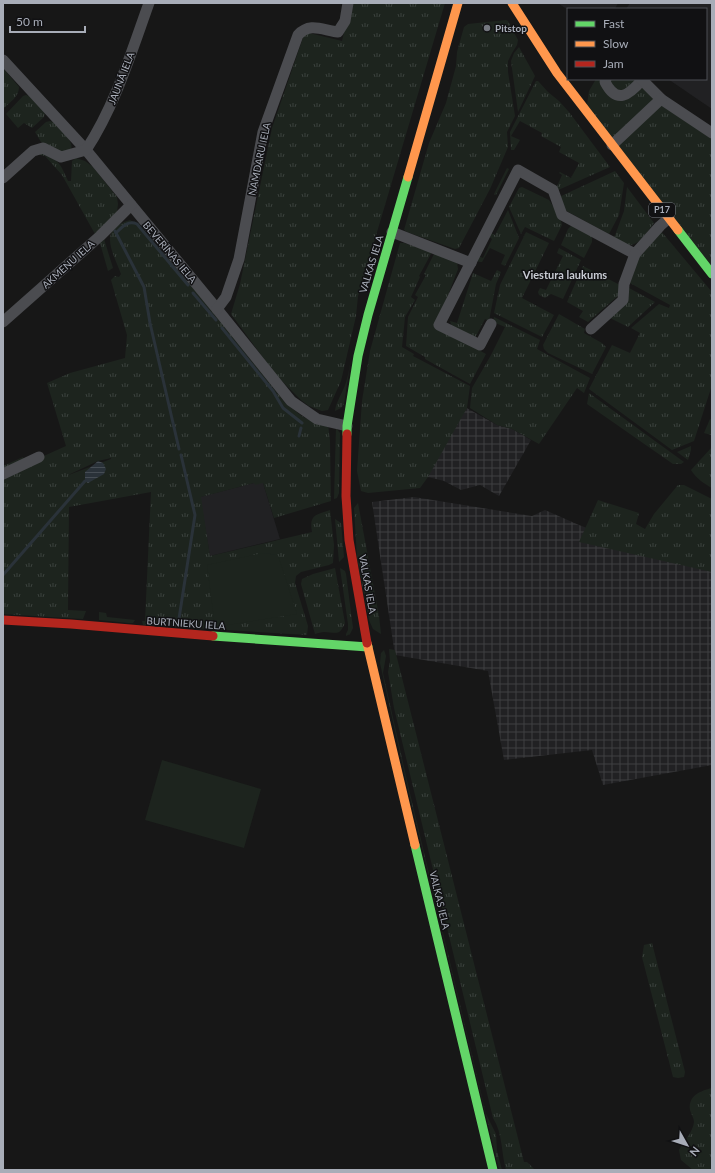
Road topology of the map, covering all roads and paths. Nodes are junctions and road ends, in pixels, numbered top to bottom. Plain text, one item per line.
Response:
1 (150, 3) edge
2 (348, 3) edge
3 (458, 3) edge
4 (512, 3) edge
5 (3, 60) edge
6 (606, 80) edge
7 (640, 80) edge
8 (642, 80) edge
9 (661, 99) junction
10 (712, 133) edge
11 (612, 145) junction
12 (86, 150) junction
13 (3, 178) edge
14 (131, 205) junction
15 (669, 218) junction
16 (392, 232) junction
17 (635, 254) junction
18 (471, 263) junction
19 (712, 274) edge
20 (217, 309) junction
21 (3, 322) edge
22 (491, 324) dead end
23 (591, 329) dead end
24 (347, 426) junction
25 (39, 457) dead end
26 (3, 474) edge
27 (3, 620) edge
28 (368, 647) junction
29 (493, 1170) edge

1 - 12 street, JAUNĀ IELA
2 - 20 street, NAMDARU IELA
3 - 16 main road, VALKAS IELA
4 - 11 main road, P17
5 - 12 street, BEVERĪNAS IELA
6 - 7 street
8 - 9 street
9 - 10 street
9 - 11 street
11 - 15 main road, P17
12 - 13 street
12 - 14 street, BEVERĪNAS IELA
14 - 20 street, BEVERĪNAS IELA
14 - 21 street, AKMEŅU IELA
15 - 17 street
15 - 19 main road, P17
16 - 18 street
16 - 24 main road, VALKAS IELA
17 - 18 street
17 - 23 street
18 - 22 street
20 - 24 street, BEVERĪNAS IELA
24 - 28 main road, VALKAS IELA
25 - 26 street
27 - 28 main road, BURTNIEKU IELA
28 - 29 main road, VALKAS IELA

